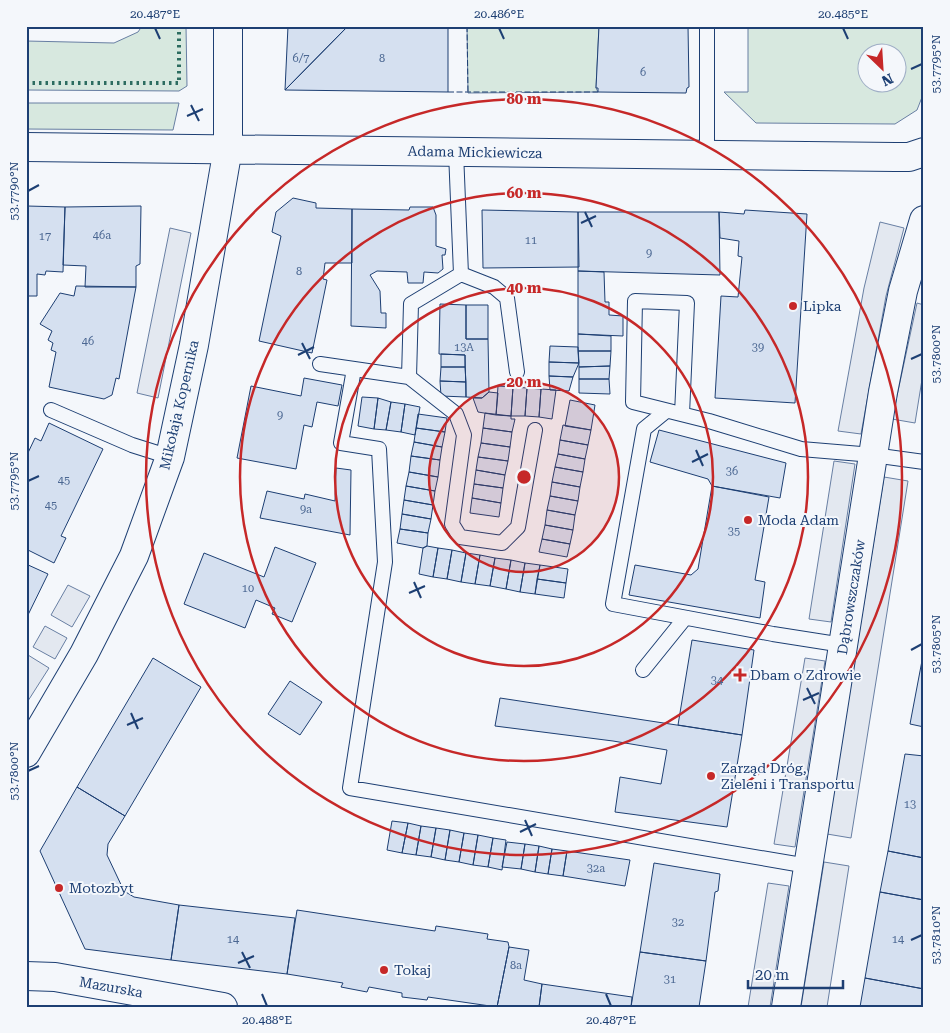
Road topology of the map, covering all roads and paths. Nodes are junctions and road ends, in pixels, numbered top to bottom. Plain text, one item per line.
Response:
1 (228, 26) edge
2 (707, 26) edge
3 (26, 147) edge
4 (228, 148) junction
5 (456, 152) junction
6 (924, 152) edge
7 (707, 154) junction
8 (924, 220) edge
9 (461, 274) junction
10 (320, 364) dead end
11 (354, 369) junction
12 (517, 372) dead end
13 (409, 378) junction
14 (51, 410) dead end
15 (666, 411) junction
16 (682, 414) junction
17 (535, 430) dead end
18 (873, 455) junction
19 (170, 457) junction
20 (924, 462) edge
21 (685, 618) junction
22 (843, 645) junction
23 (644, 670) dead end
24 (26, 753) edge
25 (808, 866) junction
26 (27, 975) edge
27 (223, 1007) edge
28 (786, 1007) edge

1 - 4 street, Mikołaja Kopernika
2 - 7 lane
3 - 4 street, Adama Mickiewicza
4 - 5 street, Adama Mickiewicza
4 - 19 street, Mikołaja Kopernika
5 - 7 street, Adama Mickiewicza
5 - 9 lane
6 - 7 street, Adama Mickiewicza
8 - 18 street, Dąbrowszczaków
9 - 12 lane
9 - 13 lane
10 - 11 lane
11 - 13 lane
11 - 25 lane
13 - 17 lane
14 - 19 lane
15 - 16 lane
15 - 16 lane
15 - 21 lane
16 - 18 lane
18 - 20 lane
18 - 22 street, Dąbrowszczaków
19 - 24 street, Mikołaja Kopernika
21 - 22 lane
21 - 23 lane
22 - 25 street, Dąbrowszczaków
25 - 28 street, Dąbrowszczaków
26 - 27 street, Mazurska

